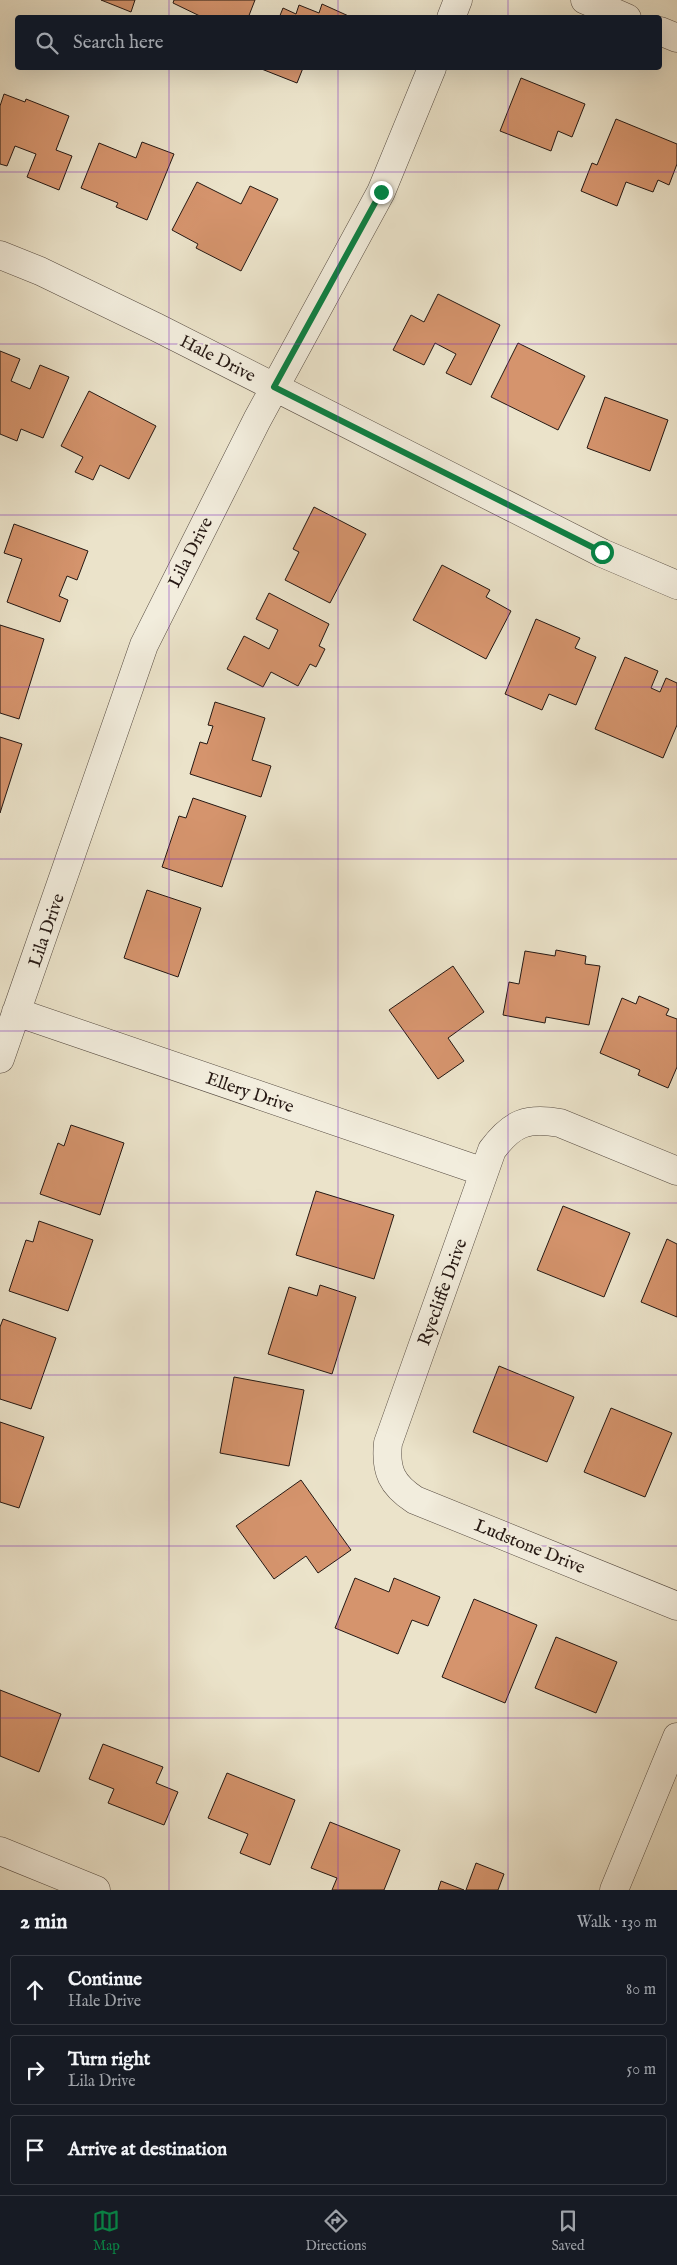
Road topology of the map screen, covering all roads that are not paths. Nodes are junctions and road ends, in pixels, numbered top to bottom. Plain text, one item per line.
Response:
1 (458, 0) edge
2 (584, 0) edge
3 (452, 15) edge
4 (620, 15) edge
5 (662, 32) edge
6 (677, 38) edge
7 (431, 70) edge
8 (0, 255) edge
9 (274, 387) junction
10 (677, 585) edge
11 (16, 1012) junction
12 (0, 1059) edge
13 (677, 1171) edge
14 (484, 1172) junction
15 (391, 1476) joint
16 (677, 1606) edge
17 (677, 1736) edge
18 (0, 1851) edge
19 (96, 1890) edge
20 (614, 1890) edge

1 - 3 street
2 - 4 street
5 - 6 street
7 - 9 street, Lila Drive
8 - 9 street, Hale Drive
9 - 10 street, Hale Drive
9 - 11 street, Lila Drive
11 - 12 street, Lila Drive
11 - 14 street, Ellery Drive
13 - 14 street, Ryecliffe Drive
14 - 15 street, Ryecliffe Drive
15 - 16 street, Ludstone Drive
17 - 20 street
18 - 19 street

